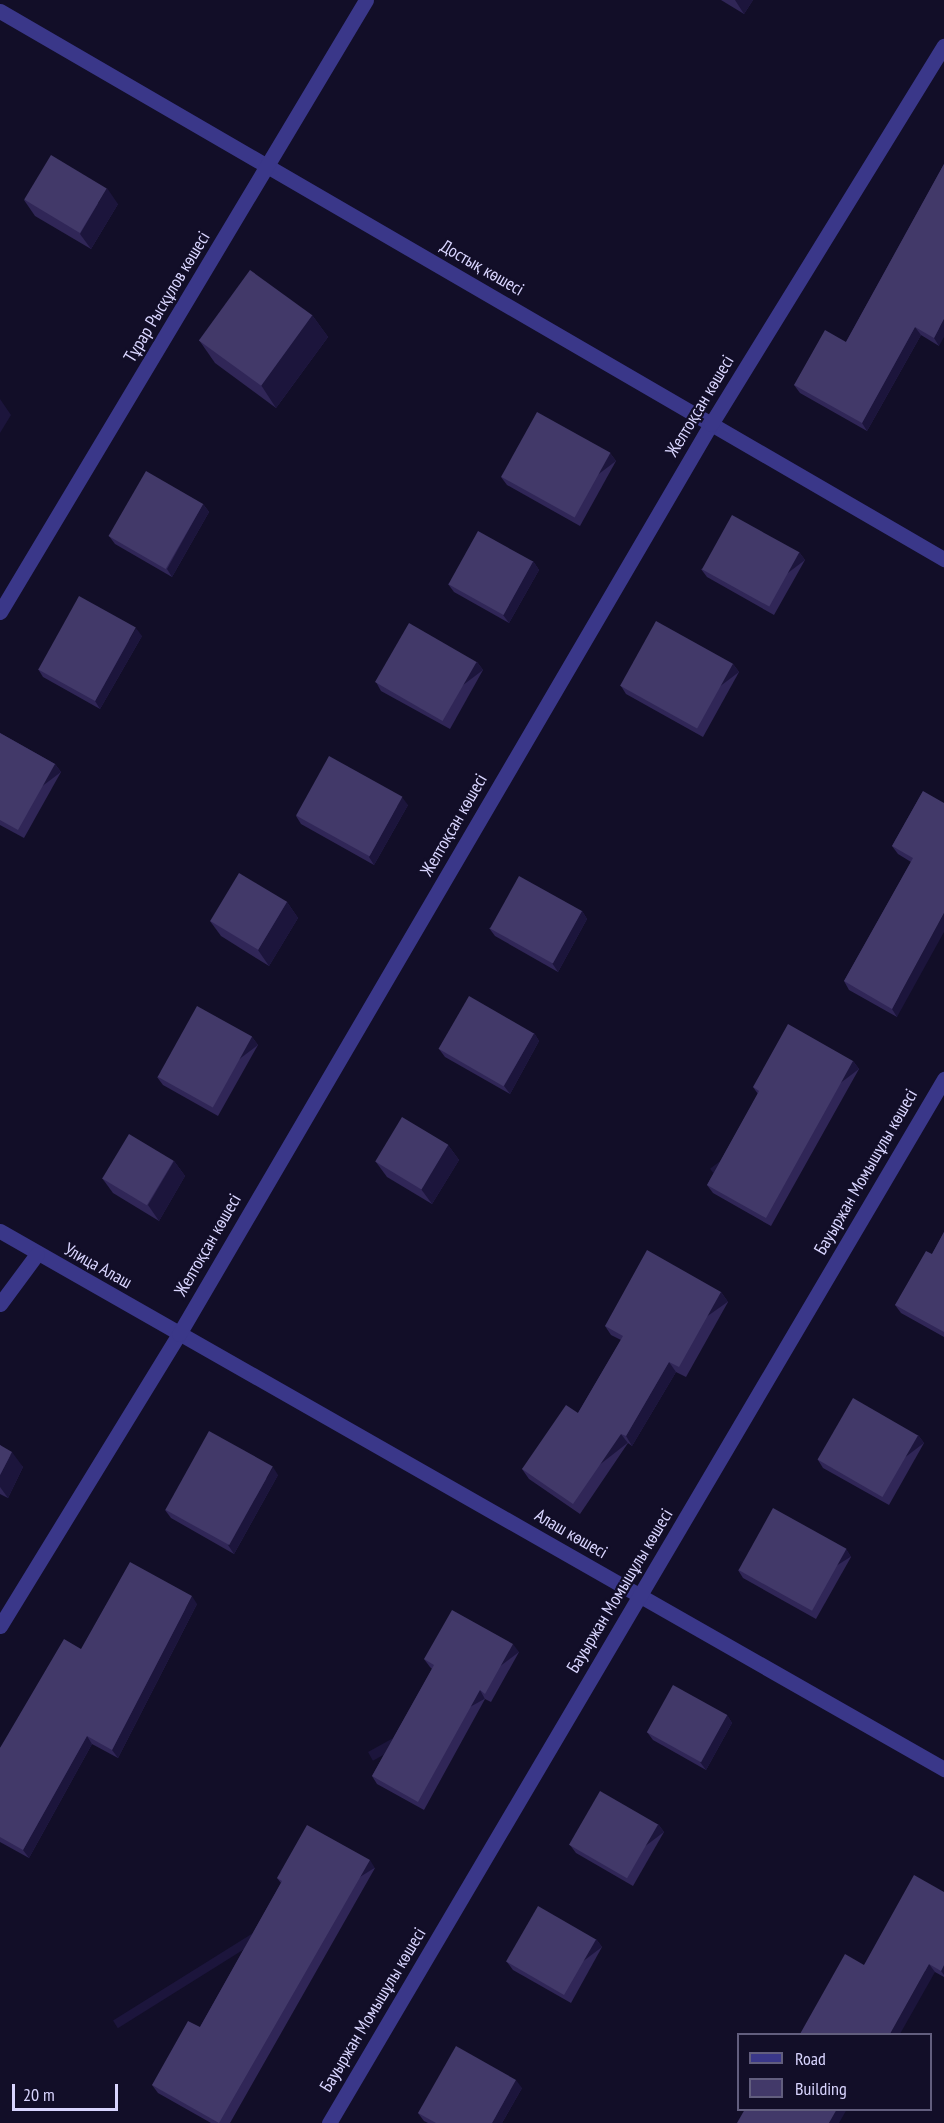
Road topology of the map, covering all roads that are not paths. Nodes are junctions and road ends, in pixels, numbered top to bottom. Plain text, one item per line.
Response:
1 (366, 0) edge
2 (0, 11) edge
3 (944, 46) edge
4 (269, 166) junction
5 (711, 424) junction
6 (944, 559) edge
7 (0, 612) edge
8 (944, 1079) edge
9 (0, 1231) edge
10 (37, 1254) junction
11 (0, 1304) edge
12 (179, 1334) junction
13 (640, 1596) junction
14 (0, 1626) edge
15 (944, 1769) edge
16 (329, 2123) edge

1 - 4 street, Тұрар Рысқұлов көшесі
2 - 4 street, Достық көшесі
3 - 5 street, Желтоқсан көшесі
4 - 5 street, Достық көшесі
4 - 7 street, Тұрар Рысқұлов көшесі
5 - 6 street, Достық көшесі
5 - 12 street, Желтоқсан көшесі
8 - 13 street, Бауыржан Момышұлы көшесі
9 - 10 street, Улица Алаш
10 - 11 street
10 - 12 street, Улица Алаш
12 - 13 street, Алаш көшесі
12 - 14 street, Желтоқсан көшесі
13 - 15 street, Алаш көшесі
13 - 16 street, Бауыржан Момышұлы көшесі

